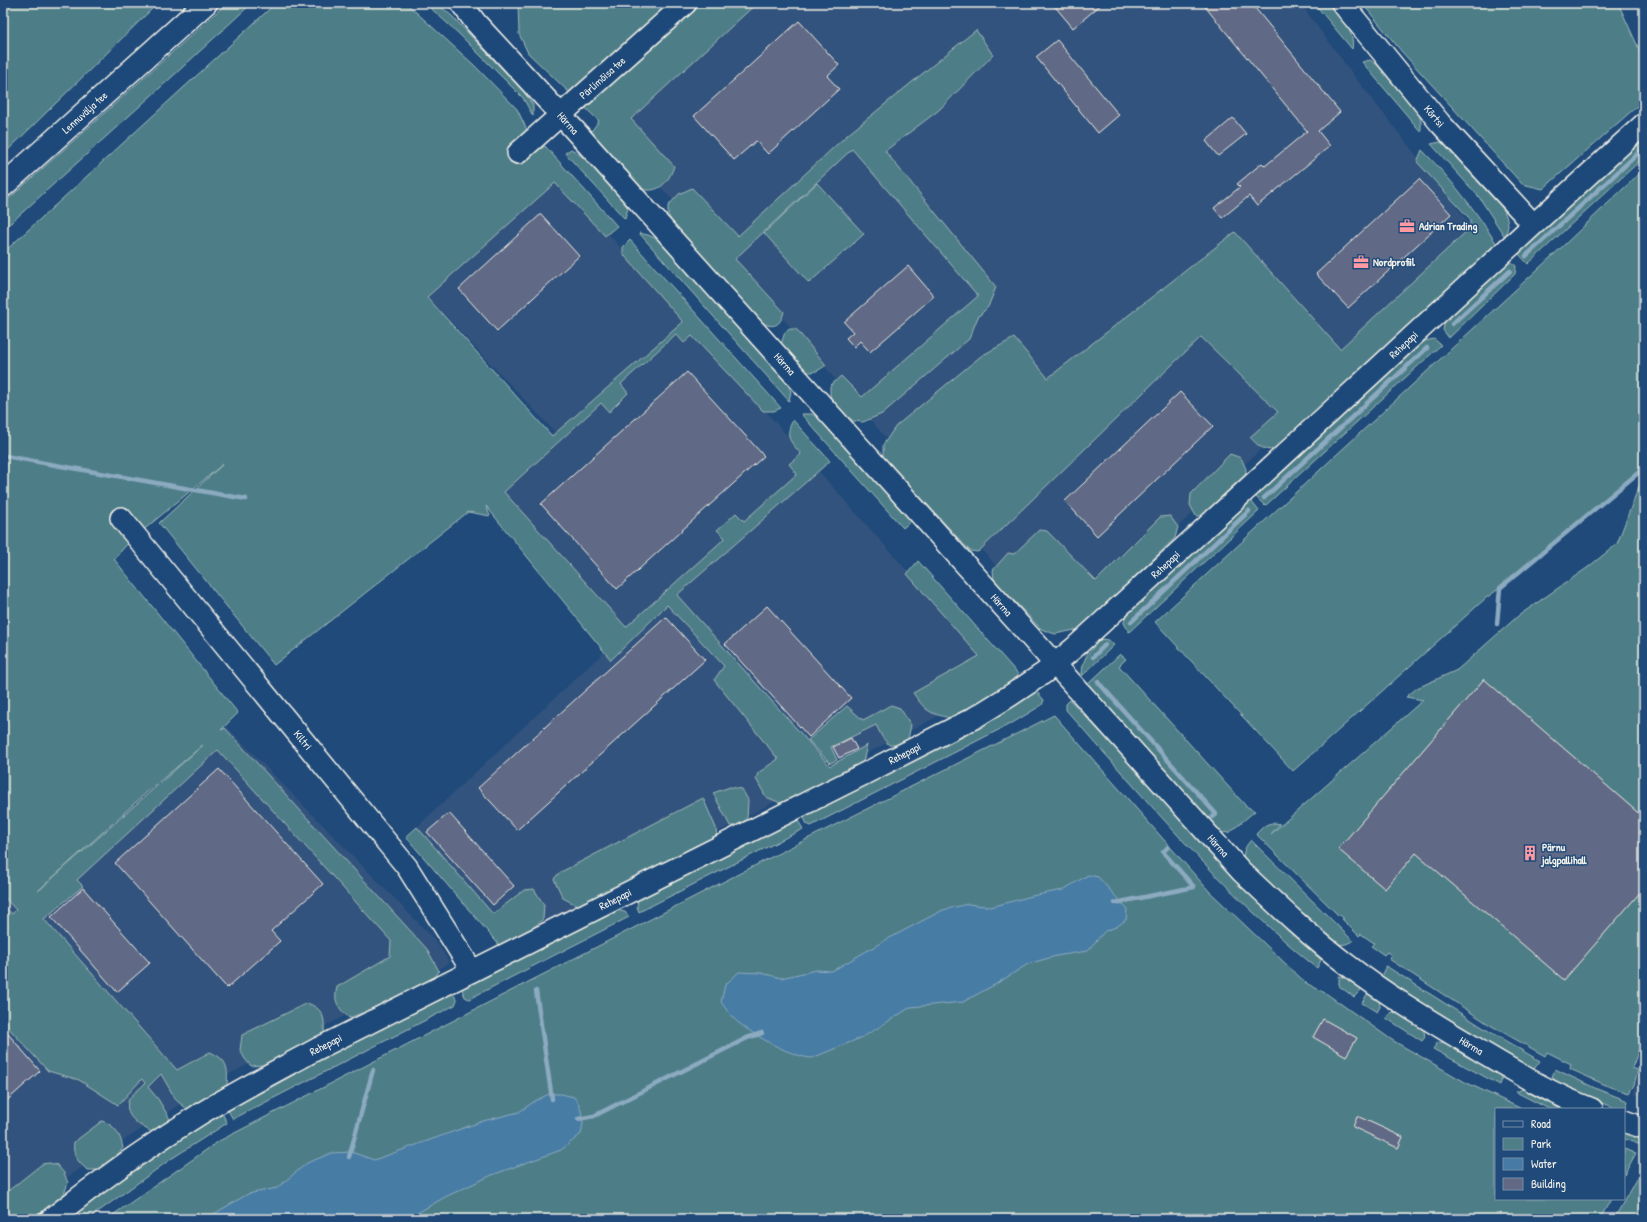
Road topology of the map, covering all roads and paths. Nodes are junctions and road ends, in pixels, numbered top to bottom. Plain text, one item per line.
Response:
1 (196, 3) edge
2 (206, 3) edge
3 (451, 3) edge
4 (461, 3) edge
5 (686, 3) edge
6 (1342, 3) edge
7 (476, 23) junction
8 (165, 39) junction
9 (560, 114) junction
10 (1644, 124) edge
11 (518, 153) dead end
12 (3, 186) edge
13 (1534, 224) junction
14 (121, 518) dead end
15 (1054, 664) junction
16 (472, 971) junction
17 (1590, 1108) edge
18 (1625, 1121) edge
19 (1644, 1128) edge
20 (51, 1219) edge

1 - 8 main road, Lennuvälja tee
2 - 8 main road, Lennuvälja tee
3 - 7 street, Härma
4 - 7 street, Härma
5 - 9 street, Pärlimõisa tee
6 - 13 street, Kõrtsi
7 - 9 street, Härma
8 - 12 main road, Lennuvälja tee
9 - 11 street, Pärlimõisa tee
9 - 15 street, Härma
10 - 13 street, Rehepapi
13 - 15 street, Rehepapi
14 - 16 street, Kiltri
15 - 16 street, Rehepapi
15 - 17 street, Härma
16 - 20 street, Rehepapi
18 - 19 street

